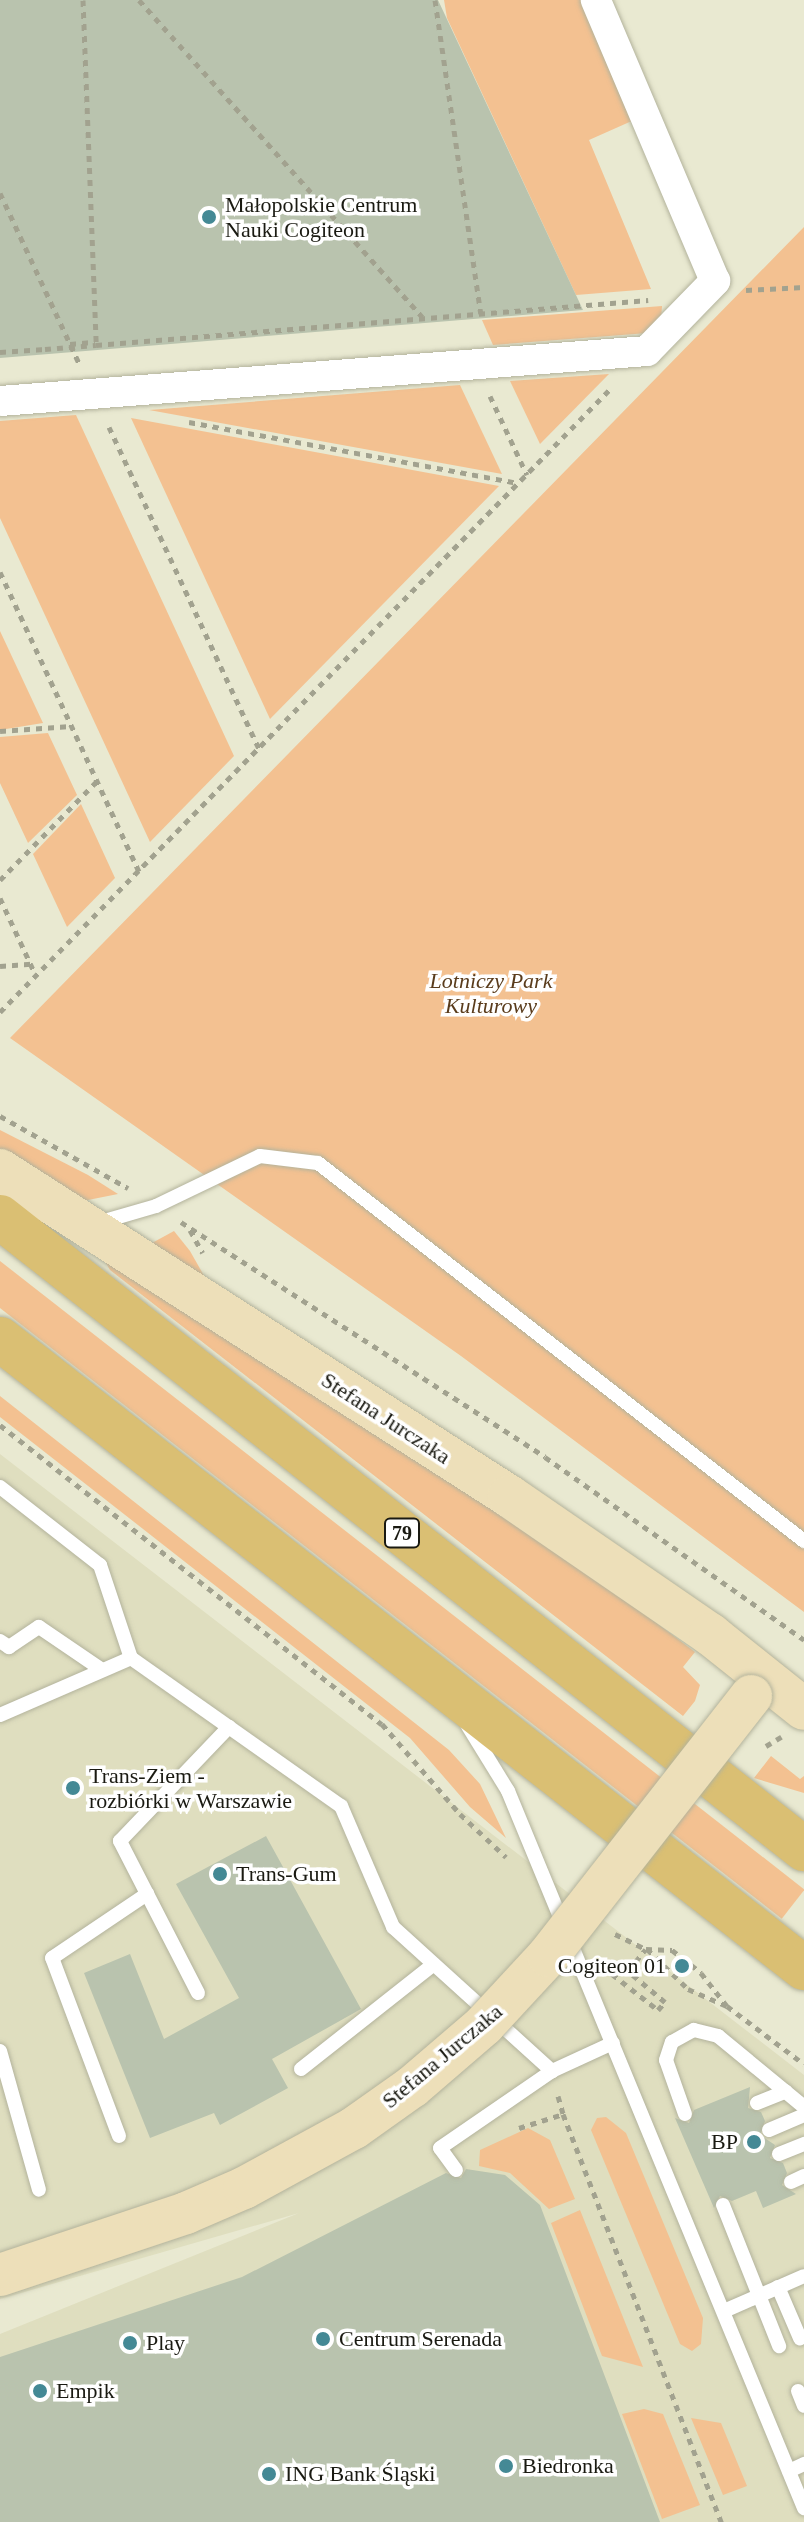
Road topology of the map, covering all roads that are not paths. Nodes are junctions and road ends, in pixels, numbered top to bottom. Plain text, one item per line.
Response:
1 (596, 0) edge
2 (0, 401) edge
3 (0, 1170) edge
4 (0, 1217) edge
5 (83, 1223) junction
6 (0, 1339) edge
7 (0, 1487) edge
8 (804, 1541) edge
9 (0, 1641) edge
10 (131, 1658) junction
11 (102, 1670) junction
12 (443, 1685) junction
13 (758, 1687) junction
14 (804, 1709) edge
15 (0, 1715) edge
16 (229, 1727) junction
17 (804, 1849) edge
18 (147, 1894) junction
19 (434, 1964) junction
20 (804, 1968) edge
21 (198, 1993) dead end
22 (613, 2043) junction
23 (0, 2051) edge
24 (301, 2069) dead end
25 (552, 2071) junction
26 (780, 2086) junction
27 (757, 2103) dead end
28 (804, 2107) edge
29 (685, 2114) dead end
30 (804, 2115) edge
31 (769, 2130) dead end
32 (119, 2136) dead end
33 (804, 2144) edge
34 (779, 2154) dead end
35 (456, 2170) dead end
36 (39, 2190) dead end
37 (723, 2205) dead end
38 (0, 2275) edge
39 (804, 2276) edge
40 (778, 2287) junction
41 (759, 2295) junction
42 (724, 2311) junction
43 (800, 2338) dead end
44 (779, 2346) dead end
45 (798, 2391) dead end
46 (804, 2406) edge
47 (804, 2464) edge
48 (789, 2471) junction
49 (804, 2508) edge

1 - 2 street
3 - 5 street, Stefana Jurczaka
4 - 17 main road, 79
5 - 8 lane
5 - 13 street, Stefana Jurczaka
6 - 12 main road
7 - 10 lane
9 - 11 lane
10 - 11 lane
10 - 16 lane
11 - 15 lane
12 - 20 main road
12 - 22 lane
13 - 14 street, Stefana Jurczaka
13 - 38 street, Stefana Jurczaka, bridge
16 - 18 lane
16 - 19 lane
18 - 21 lane
18 - 32 lane
19 - 24 lane
19 - 25 lane
22 - 25 lane
22 - 42 lane
23 - 36 lane
25 - 35 lane
26 - 27 lane
26 - 28 lane
26 - 29 lane
30 - 31 lane
33 - 34 lane
37 - 41 lane
39 - 40 lane
40 - 41 lane
40 - 43 lane
41 - 42 lane
41 - 44 lane
42 - 48 lane
45 - 46 lane
47 - 48 lane
48 - 49 lane

